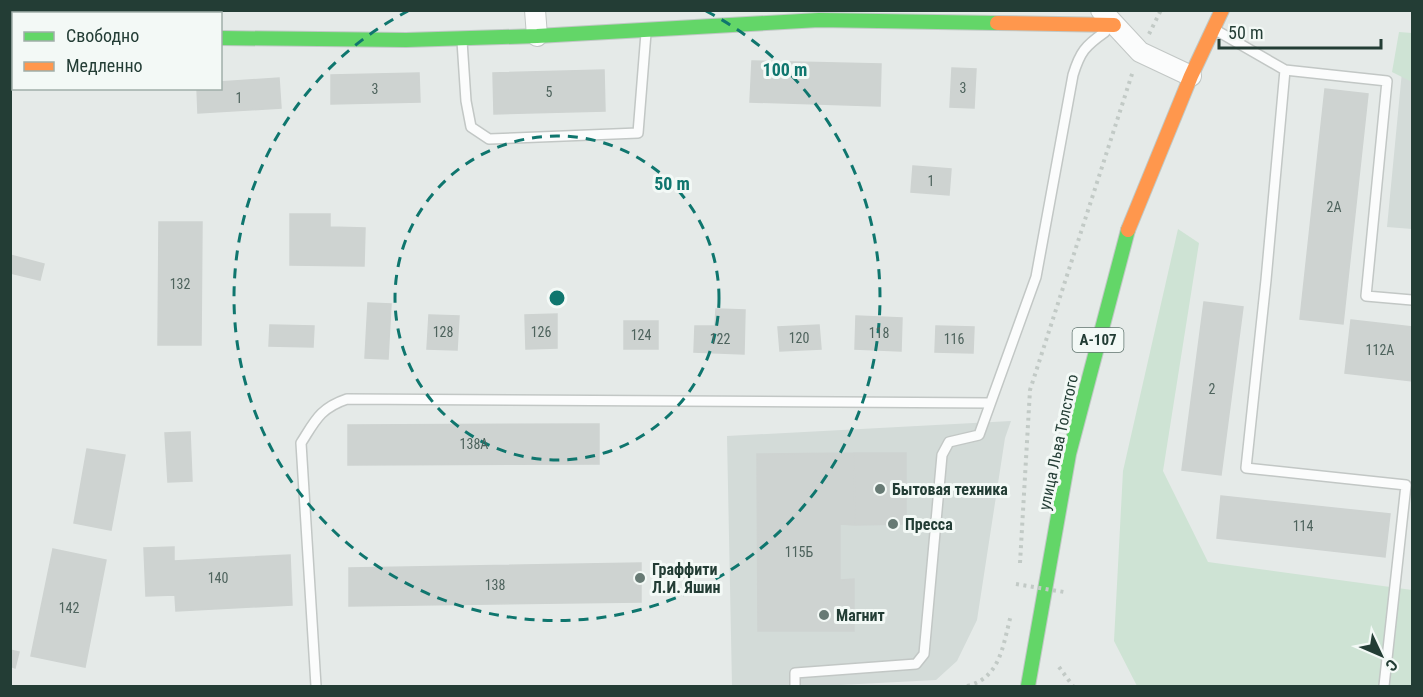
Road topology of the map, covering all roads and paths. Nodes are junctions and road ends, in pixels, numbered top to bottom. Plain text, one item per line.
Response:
1 (535, 10) edge
2 (1161, 10) edge
3 (1222, 10) edge
4 (784, 16) edge
5 (1108, 18) edge
6 (1212, 28) junction
7 (646, 30) junction
8 (537, 36) junction
9 (222, 38) edge
10 (462, 38) junction
11 (1140, 52) junction
12 (1285, 70) junction
13 (1191, 76) junction
14 (1413, 300) edge
15 (990, 403) junction
16 (1020, 567) dead end
17 (1016, 584) dead end
18 (1064, 592) dead end
19 (1012, 610) dead end
20 (316, 687) edge
21 (795, 687) edge
22 (967, 687) edge
23 (1028, 687) edge
24 (1384, 687) edge

1 - 8 street
2 - 11 path
3 - 6 main road, улица Льва Толстого / А-107
4 - 5 main road
4 - 7 main road
5 - 11 street
5 - 15 lane
6 - 12 lane
6 - 13 main road, улица Льва Толстого / А-107
7 - 8 main road
7 - 10 lane
8 - 10 main road
9 - 10 main road
11 - 13 street
11 - 16 path
12 - 14 lane
12 - 24 lane
13 - 23 main road, улица Льва Толстого / А-107
15 - 20 lane
15 - 21 lane
17 - 18 path, bridge
19 - 22 path

